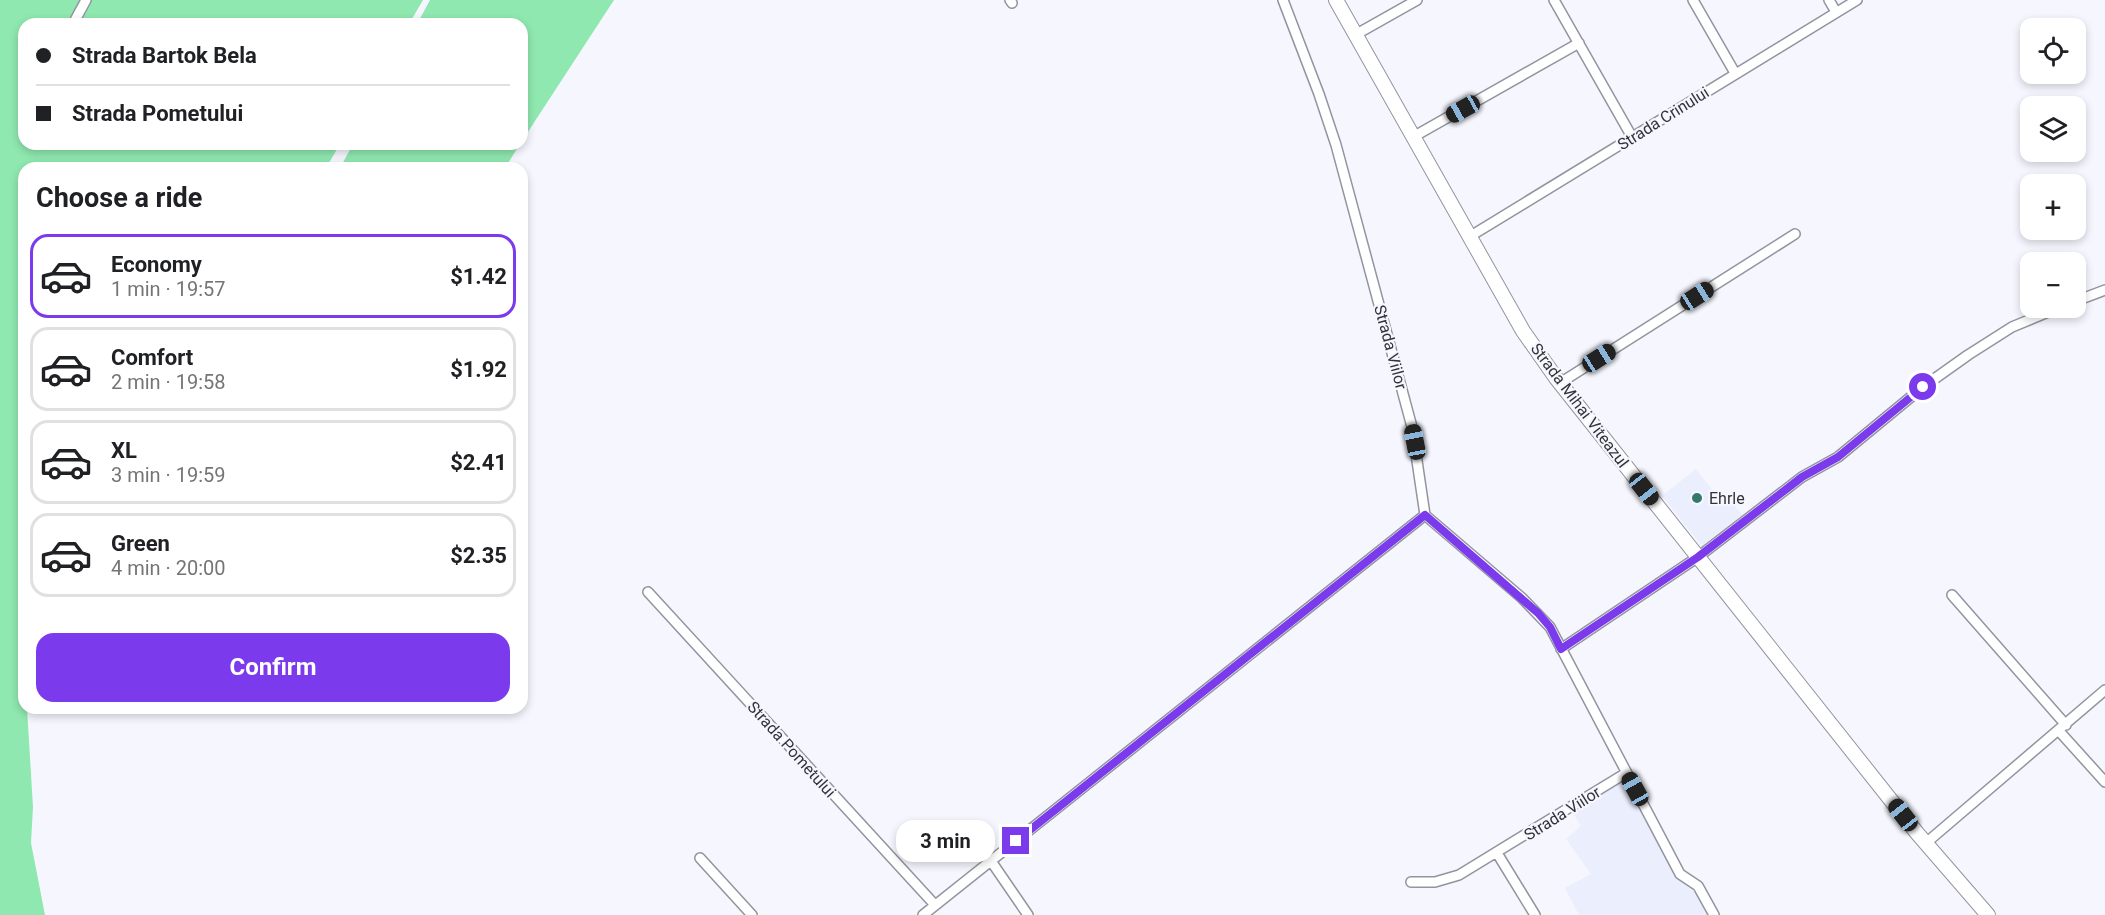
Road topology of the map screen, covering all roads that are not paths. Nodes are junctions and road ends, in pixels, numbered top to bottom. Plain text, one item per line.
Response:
1 (86, 0) edge
2 (1282, 0) edge
3 (1336, 0) edge
4 (1417, 0) edge
5 (1554, 0) edge
6 (1693, 0) edge
7 (1829, 0) edge
8 (1857, 0) edge
9 (1836, 12) junction
10 (76, 18) edge
11 (1355, 34) junction
12 (1579, 43) junction
13 (1735, 73) junction
14 (1413, 137) junction
15 (1632, 137) junction
16 (1796, 234) dead end
17 (1469, 237) junction
18 (2105, 290) edge
19 (2086, 297) edge
20 (2034, 318) edge
21 (1560, 382) junction
22 (1425, 515) junction
23 (1698, 557) junction
24 (648, 592) dead end
25 (1953, 595) dead end
26 (1561, 649) junction
27 (2105, 690) edge
28 (2062, 728) junction
29 (1626, 773) junction
30 (2105, 782) edge
31 (1926, 843) junction
32 (1497, 853) junction
33 (700, 858) dead end
34 (991, 861) junction
35 (1411, 882) dead end
36 (935, 905) junction
37 (752, 915) edge
38 (923, 915) edge
39 (1028, 915) edge
40 (1535, 915) edge
41 (1714, 915) edge
42 (1988, 915) edge

1 - 10 street
2 - 22 street, Strada Viilor
3 - 11 highway, Strada Mihai Viteazul
4 - 11 street
5 - 12 street
6 - 13 street
7 - 9 street
8 - 9 street, Strada Crinului
9 - 13 street, Strada Crinului
11 - 14 highway, Strada Mihai Viteazul
12 - 14 street
12 - 15 street
13 - 15 street, Strada Crinului
14 - 17 highway, Strada Mihai Viteazul
15 - 17 street, Strada Crinului
16 - 21 street
17 - 21 highway, Strada Mihai Viteazul
18 - 19 street
20 - 23 street
21 - 23 highway, Strada Mihai Viteazul
22 - 26 street
22 - 34 street
23 - 26 street
23 - 31 highway, Strada Mihai Viteazul
24 - 36 street, Strada Pometului
25 - 28 street
26 - 29 street
27 - 28 street
28 - 30 street
28 - 31 street
29 - 32 street, Strada Viilor
29 - 41 street
31 - 42 highway, Strada Mihai Viteazul
32 - 35 street, Strada Viilor
32 - 40 street
33 - 37 street
34 - 36 street
34 - 39 street
36 - 38 street

